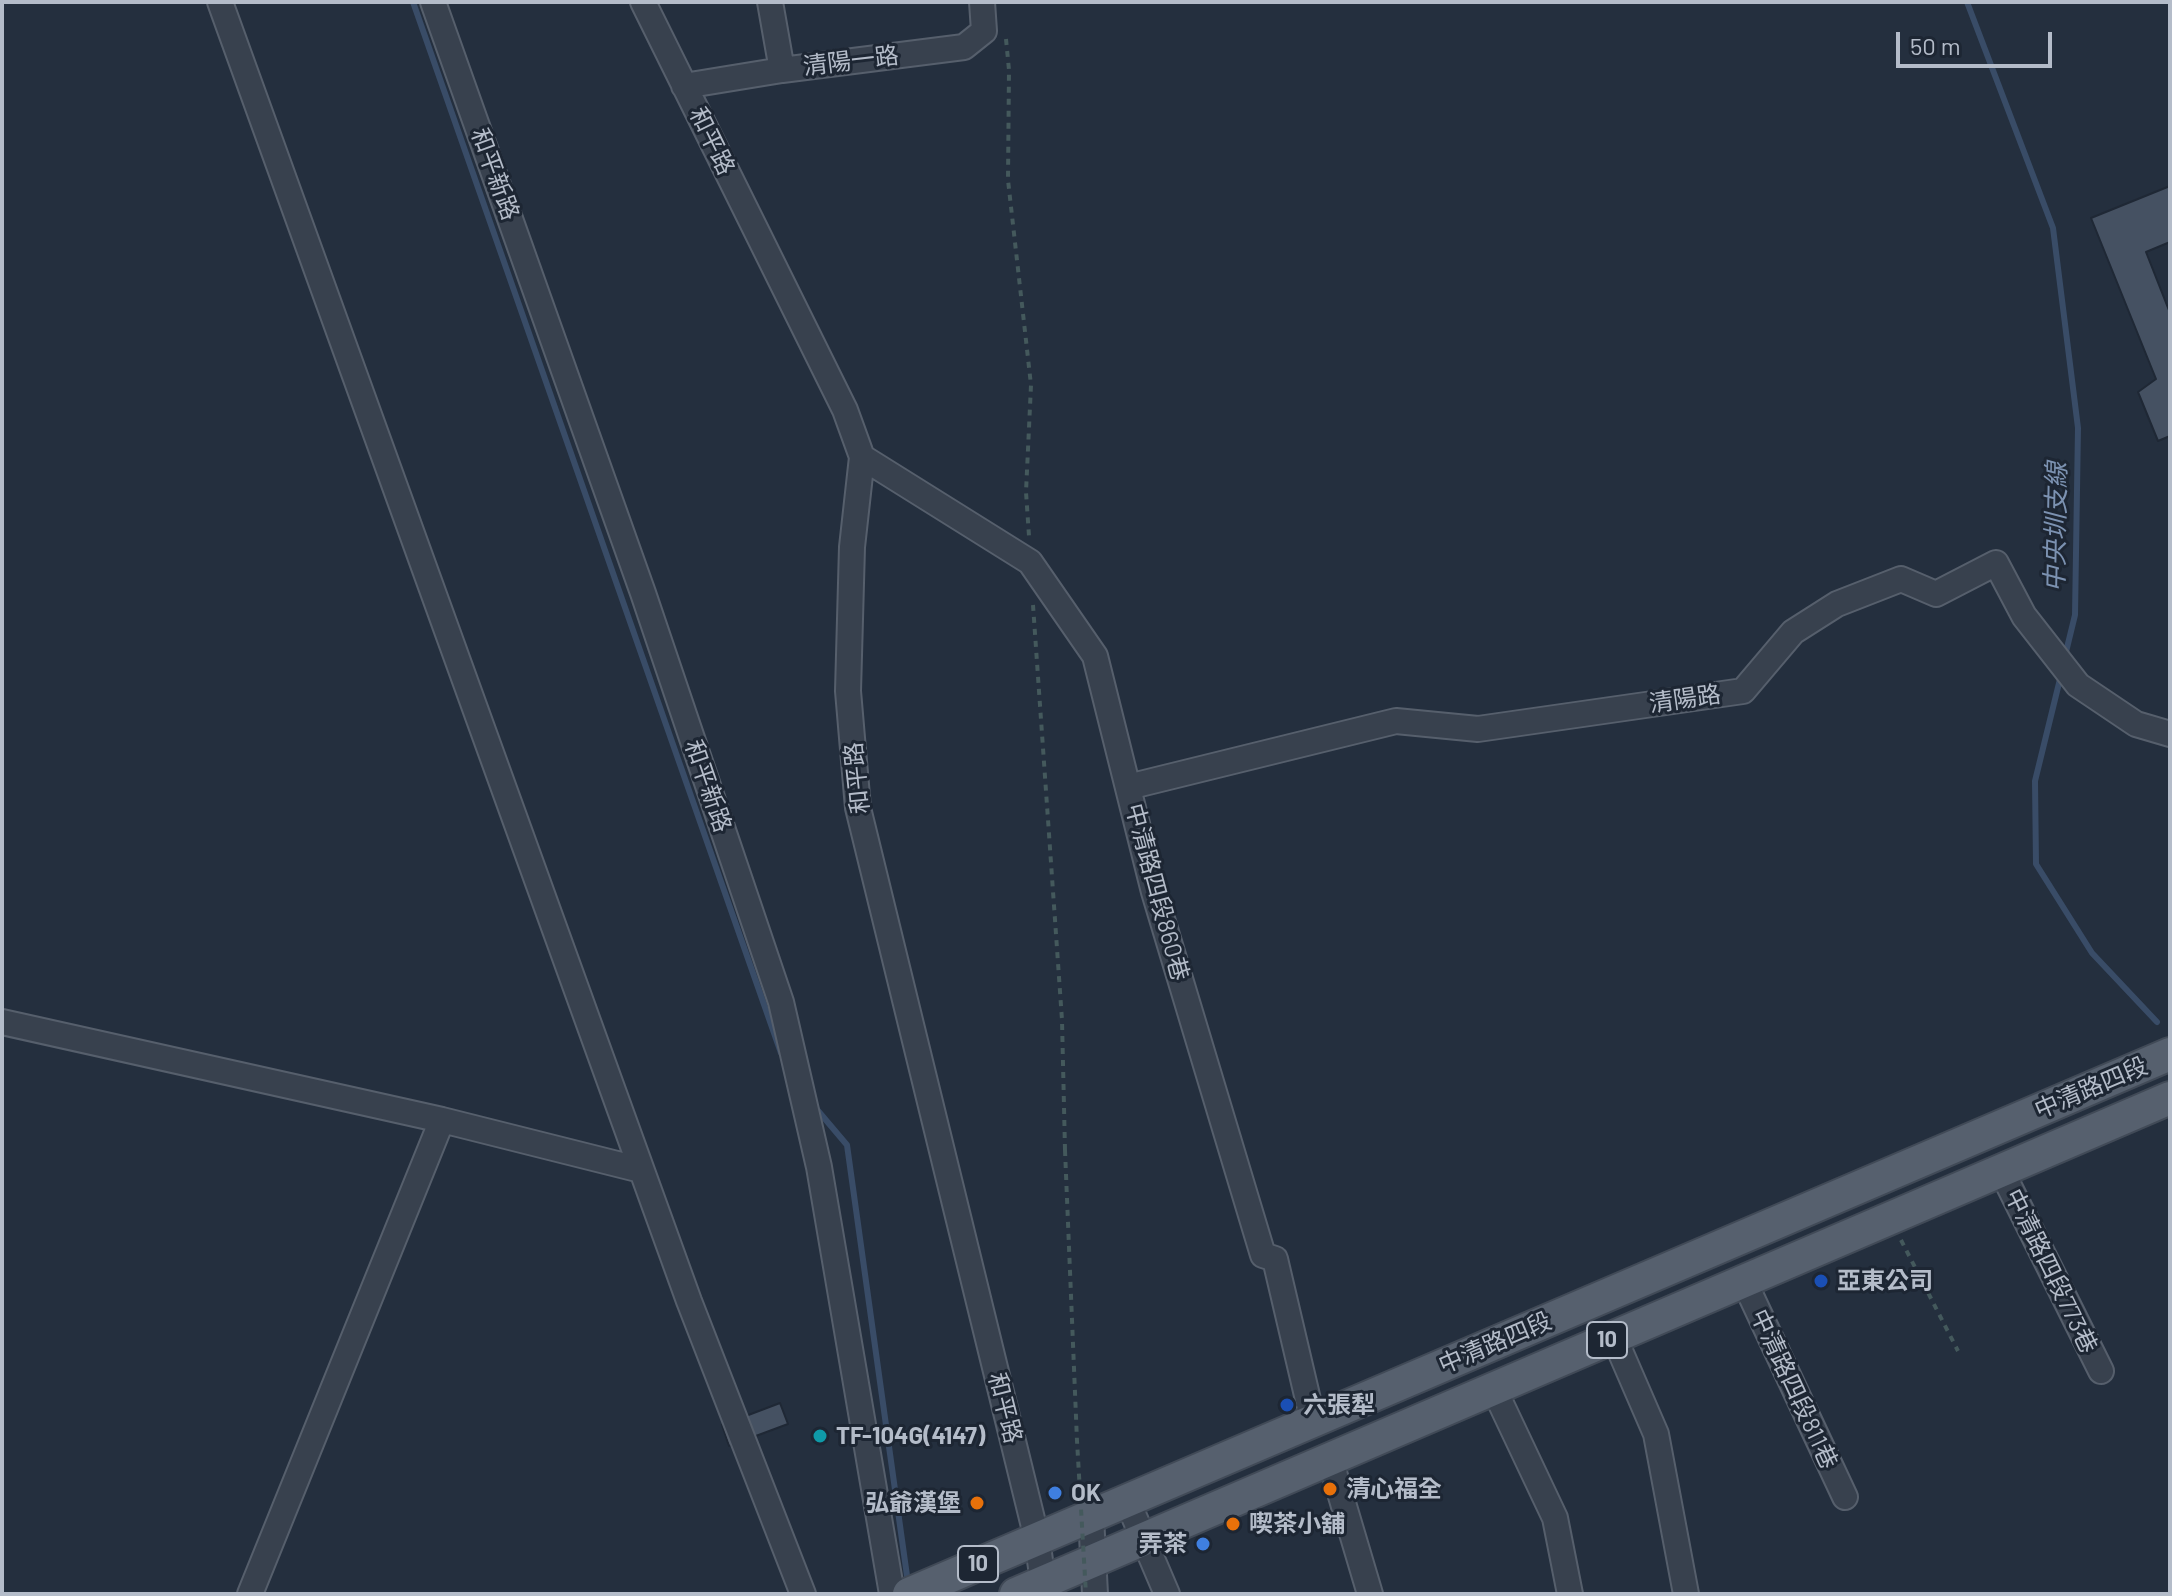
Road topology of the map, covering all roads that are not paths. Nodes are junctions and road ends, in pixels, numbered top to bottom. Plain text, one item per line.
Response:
1 (220, 2) edge
2 (433, 2) edge
3 (643, 2) edge
4 (770, 2) edge
5 (982, 2) edge
6 (782, 70) junction
7 (684, 86) junction
8 (862, 457) junction
9 (2170, 734) edge
10 (1128, 787) junction
11 (2, 1022) edge
12 (2170, 1054) edge
13 (2170, 1098) edge
14 (442, 1120) junction
15 (641, 1170) junction
16 (2001, 1170) junction
17 (1744, 1281) junction
18 (1614, 1337) junction
19 (2101, 1371) dead end
20 (1425, 1373) junction
21 (1494, 1389) junction
22 (1442, 1411) junction
23 (1313, 1421) junction
24 (1330, 1459) junction
25 (1845, 1497) dead end
26 (1127, 1500) junction
27 (1091, 1516) junction
28 (1037, 1539) junction
29 (1144, 1539) junction
30 (1093, 1561) junction
31 (1034, 1590) edge
32 (906, 1593) edge
33 (250, 1594) edge
34 (803, 1594) edge
35 (1095, 1594) edge
36 (1167, 1594) edge
37 (1370, 1594) edge
38 (1570, 1594) edge
39 (1686, 1594) edge

1 - 15 street
2 - 32 street, 和平新路
3 - 7 street, 和平路
4 - 6 street
5 - 6 street, 清陽一路
6 - 7 street, 清陽一路
7 - 8 street, 和平路
8 - 10 street, 中清路四段860巷
8 - 28 street, 和平路
9 - 10 street, 清陽路
10 - 23 street, 中清路四段860巷
11 - 14 street
12 - 20 main road, 中清路四段 / 10
13 - 16 main road, 中清路四段 / 10
14 - 15 street
14 - 33 street
15 - 34 street
16 - 17 main road, 中清路四段 / 10
16 - 19 street, 中清路四段773巷
17 - 18 main road, 中清路四段 / 10
17 - 25 street, 中清路四段811巷
18 - 21 main road, 中清路四段 / 10
18 - 39 street
20 - 22 main road
20 - 23 main road, 中清路四段 / 10
21 - 22 main road, 中清路四段 / 10
21 - 38 street
22 - 24 main road, 中清路四段 / 10
23 - 26 main road, 中清路四段 / 10
24 - 29 main road, 中清路四段 / 10
24 - 37 street
26 - 27 main road, 中清路四段 / 10
26 - 29 street
27 - 28 main road, 中清路四段 / 10
27 - 30 street
28 - 31 street, 和平路
28 - 32 main road, 中清路四段 / 10
29 - 30 main road, 中清路四段 / 10
29 - 36 street
30 - 31 main road, 中清路四段 / 10
30 - 35 street

